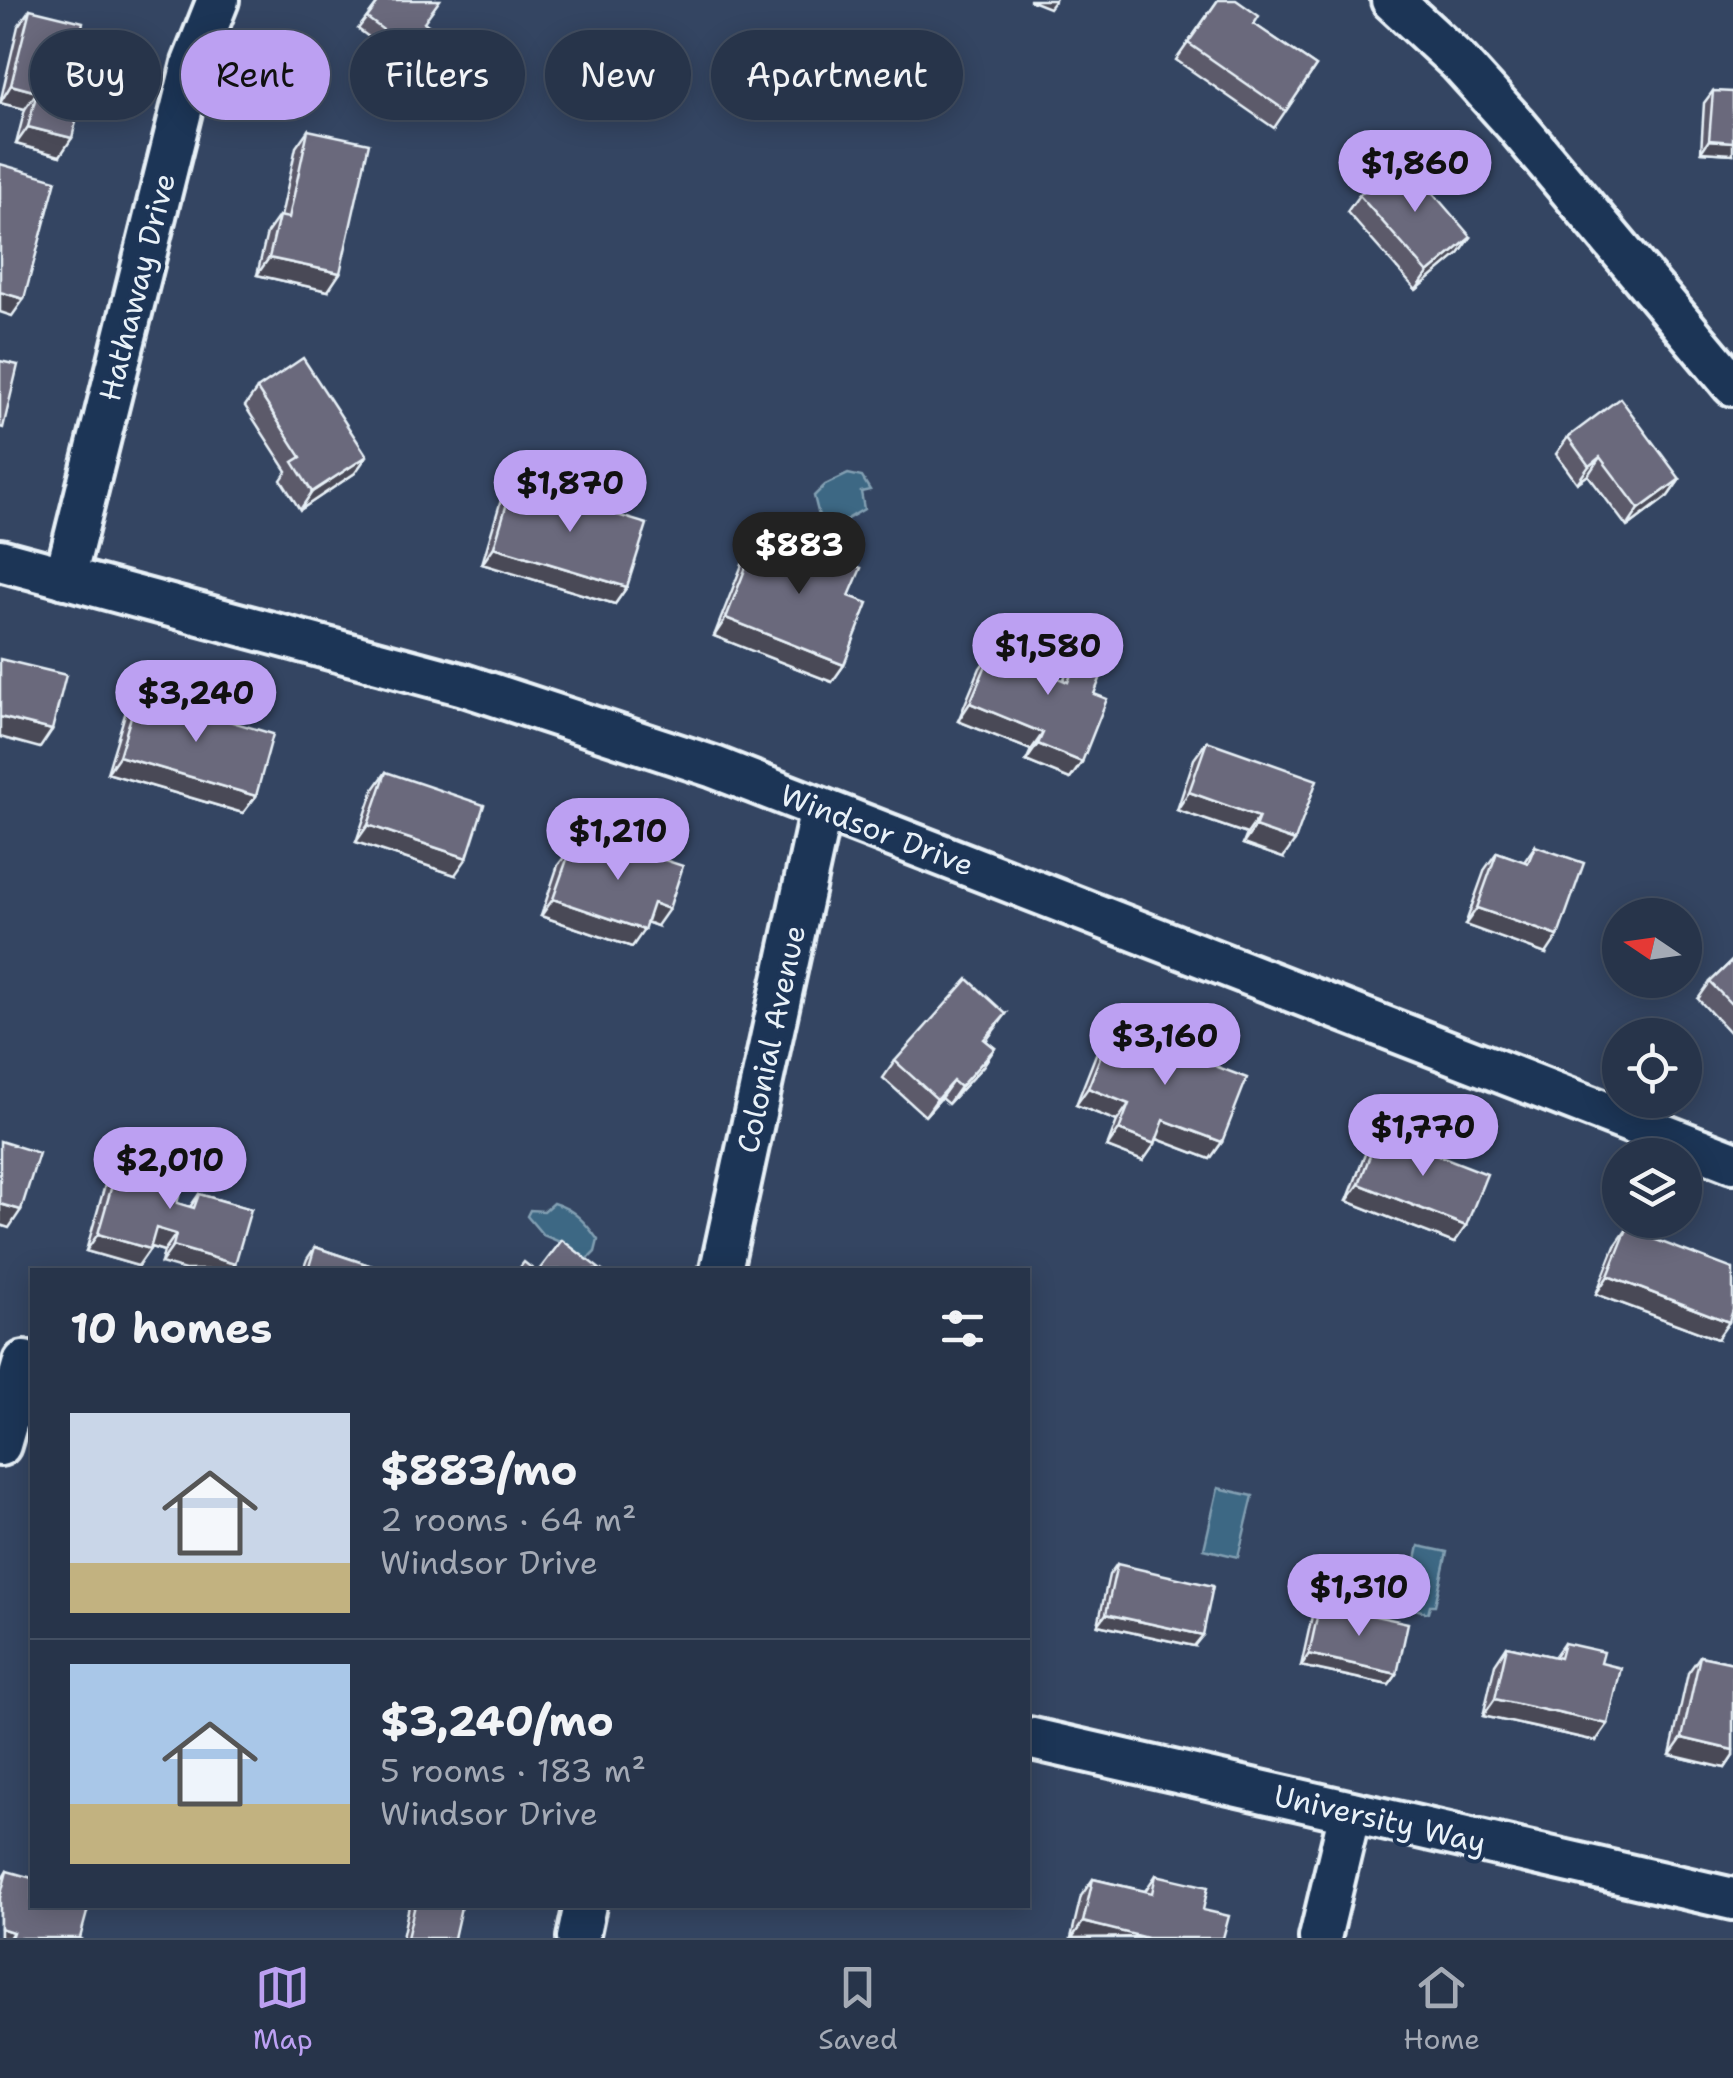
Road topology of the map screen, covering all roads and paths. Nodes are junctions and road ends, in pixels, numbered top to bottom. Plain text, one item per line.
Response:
1 (218, 0) edge
2 (1392, 0) edge
3 (1733, 385) edge
4 (0, 560) edge
5 (65, 578) junction
6 (821, 809) junction
7 (1733, 1162) edge
8 (721, 1268) edge
9 (19, 1360) edge
10 (0, 1445) edge
11 (1030, 1738) edge
12 (1350, 1812) junction
13 (1733, 1899) edge
14 (585, 1908) edge
15 (578, 1938) edge
16 (1320, 1938) edge

1 - 5 street, Hathaway Drive
2 - 3 street
4 - 5 street, Windsor Drive
5 - 6 street, Windsor Drive
6 - 7 street, Windsor Drive
6 - 8 street, Colonial Avenue
9 - 10 street
11 - 12 street, University Way
12 - 13 street, University Way
12 - 16 street
14 - 15 street

